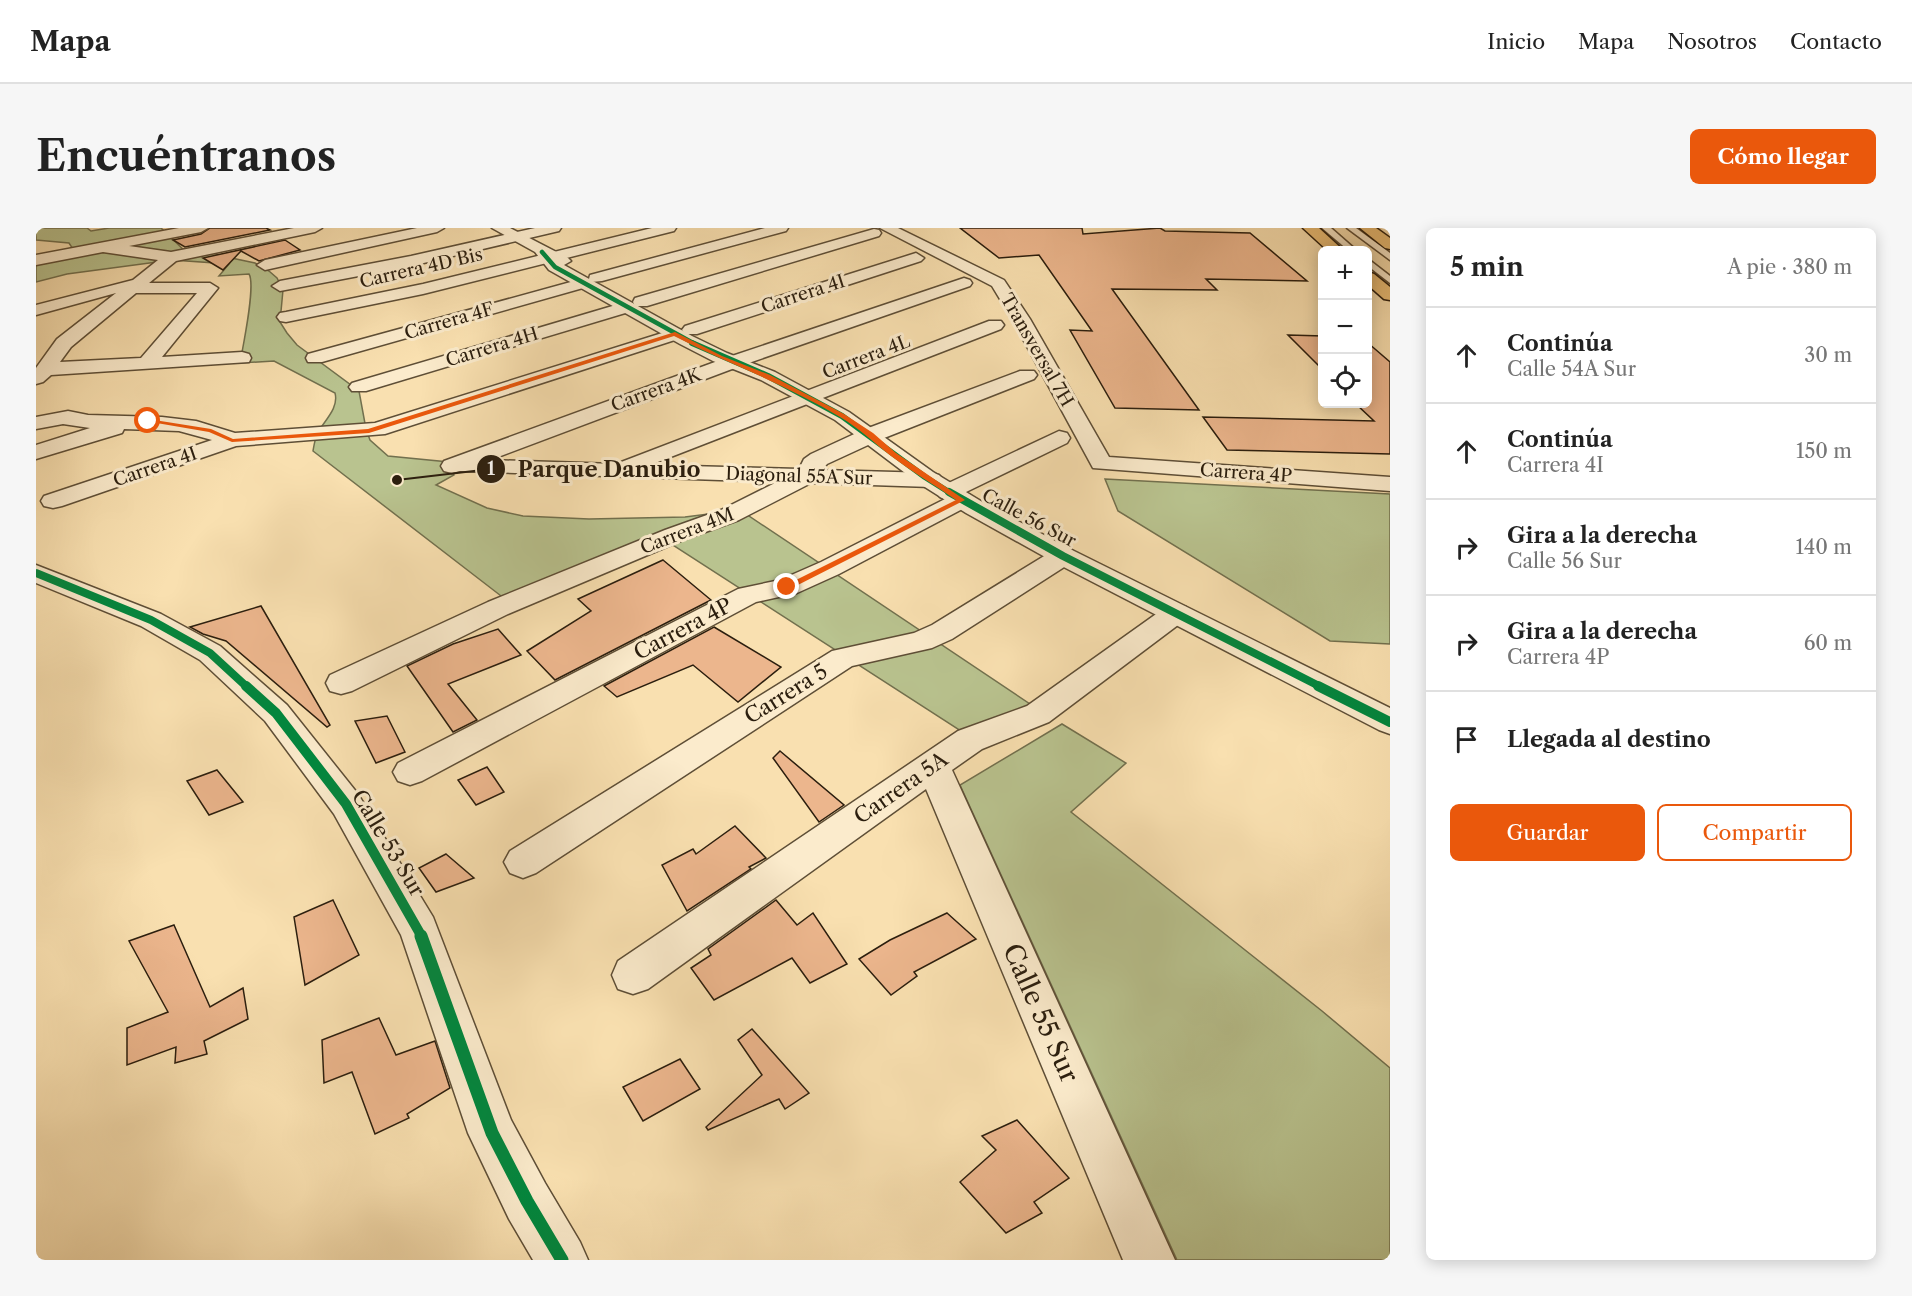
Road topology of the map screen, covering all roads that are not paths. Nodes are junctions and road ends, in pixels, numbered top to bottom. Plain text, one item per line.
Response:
1 (201, 228) edge
2 (315, 228) edge
3 (436, 228) edge
4 (499, 228) edge
5 (554, 228) edge
6 (669, 228) edge
7 (1310, 228) edge
8 (1326, 228) edge
9 (1351, 228) edge
10 (1367, 228) edge
11 (771, 229) edge
12 (881, 230) edge
13 (281, 231) edge
14 (515, 237) junction
15 (1390, 245) edge
16 (102, 246) junction
17 (1330, 246) edge
18 (1347, 246) edge
19 (817, 250) junction
20 (314, 254) junction
21 (154, 256) junction
22 (548, 256) junction
23 (171, 257) junction
24 (1390, 257) edge
25 (916, 258) dead end
26 (37, 260) edge
27 (111, 265) dead end
28 (265, 265) dead end
29 (1372, 265) edge
30 (872, 272) junction
31 (345, 274) junction
32 (891, 279) dead end
33 (1372, 280) edge
34 (1390, 280) edge
35 (590, 281) junction
36 (964, 283) dead end
37 (139, 284) junction
38 (280, 286) dead end
39 (911, 287) dead end
40 (930, 294) junction
41 (1390, 296) edge
42 (367, 300) junction
43 (633, 304) junction
44 (36, 310) edge
45 (286, 317) dead end
46 (995, 325) dead end
47 (77, 332) junction
48 (683, 332) junction
49 (46, 340) dead end
50 (242, 358) dead end
51 (315, 358) dead end
52 (738, 360) junction
53 (147, 363) junction
54 (41, 374) edge
55 (1027, 375) dead end
56 (359, 387) dead end
57 (807, 397) junction
58 (135, 421) junction
59 (36, 423) edge
60 (871, 435) junction
61 (1059, 438) dead end
62 (232, 441) junction
63 (36, 452) edge
64 (1101, 463) joint
65 (452, 466) joint
66 (613, 471) junction
67 (808, 476) junction
68 (1390, 484) edge
69 (947, 491) junction
70 (53, 501) dead end
71 (1063, 556) junction
72 (36, 573) edge
73 (1176, 613) junction
74 (341, 683) dead end
75 (1390, 722) edge
76 (933, 766) junction
77 (410, 772) dead end
78 (523, 862) dead end
79 (633, 975) dead end
80 (562, 1260) edge
81 (1149, 1260) edge

1 - 16 street
2 - 13 street
3 - 20 street
4 - 14 street, Calle 56 Sur
5 - 14 street
6 - 22 street, Carrera 4D Bis
7 - 17 main road
8 - 18 lane
9 - 24 lane
10 - 15 main road
11 - 19 street
11 - 35 street, Carrera 4F
12 - 19 street, Carrera 4H
12 - 64 street, Transversal 7H
13 - 20 street
13 - 23 street
14 - 22 street, Calle 56 Sur
14 - 31 street
16 - 21 street
16 - 26 street
19 - 30 street
19 - 43 street, Carrera 4H
20 - 28 street
20 - 31 street
21 - 23 street
21 - 27 street
22 - 35 street, Calle 56 Sur
22 - 42 street, Carrera 4D Bis
23 - 37 street
25 - 30 street, Carrera 4I
29 - 34 lane
30 - 32 street
30 - 48 street, Carrera 4I
31 - 38 street
31 - 42 street
33 - 41 main road
35 - 43 street, Calle 56 Sur
35 - 51 street, Carrera 4F
36 - 40 street, Carrera 4K
37 - 44 street
37 - 47 street
37 - 53 street
39 - 40 street
40 - 52 street, Carrera 4K
42 - 45 street, Carrera 4D Bis
43 - 48 street, Calle 56 Sur
43 - 56 street, Carrera 4H
46 - 57 street, Carrera 4L
47 - 49 street
47 - 54 street
48 - 52 street, Calle 56 Sur
48 - 62 street, Carrera 4I
50 - 53 street
52 - 57 street, Calle 56 Sur
52 - 65 street, Carrera 4K
53 - 54 street
55 - 60 street, Carrera 4M
57 - 60 street, Calle 56 Sur
57 - 66 street, Carrera 4L
58 - 59 street
58 - 62 street
58 - 63 street
60 - 67 street, Carrera 4M
60 - 69 street, Calle 56 Sur
61 - 69 street, Carrera 4P
62 - 70 street, Carrera 4I
64 - 68 street, Carrera 4P
65 - 66 street, Diagonal 55A Sur
66 - 67 street, Diagonal 55A Sur
67 - 69 street, Diagonal 55A Sur
67 - 74 street, Carrera 4M
69 - 71 street, Calle 56 Sur
69 - 77 street, Carrera 4P
71 - 73 street, Calle 56 Sur
71 - 78 street, Carrera 5
72 - 80 street, Calle 53 Sur
73 - 75 street, Calle 56 Sur
73 - 76 street, Carrera 5A
76 - 79 street, Carrera 5A
76 - 81 street, Calle 55 Sur

